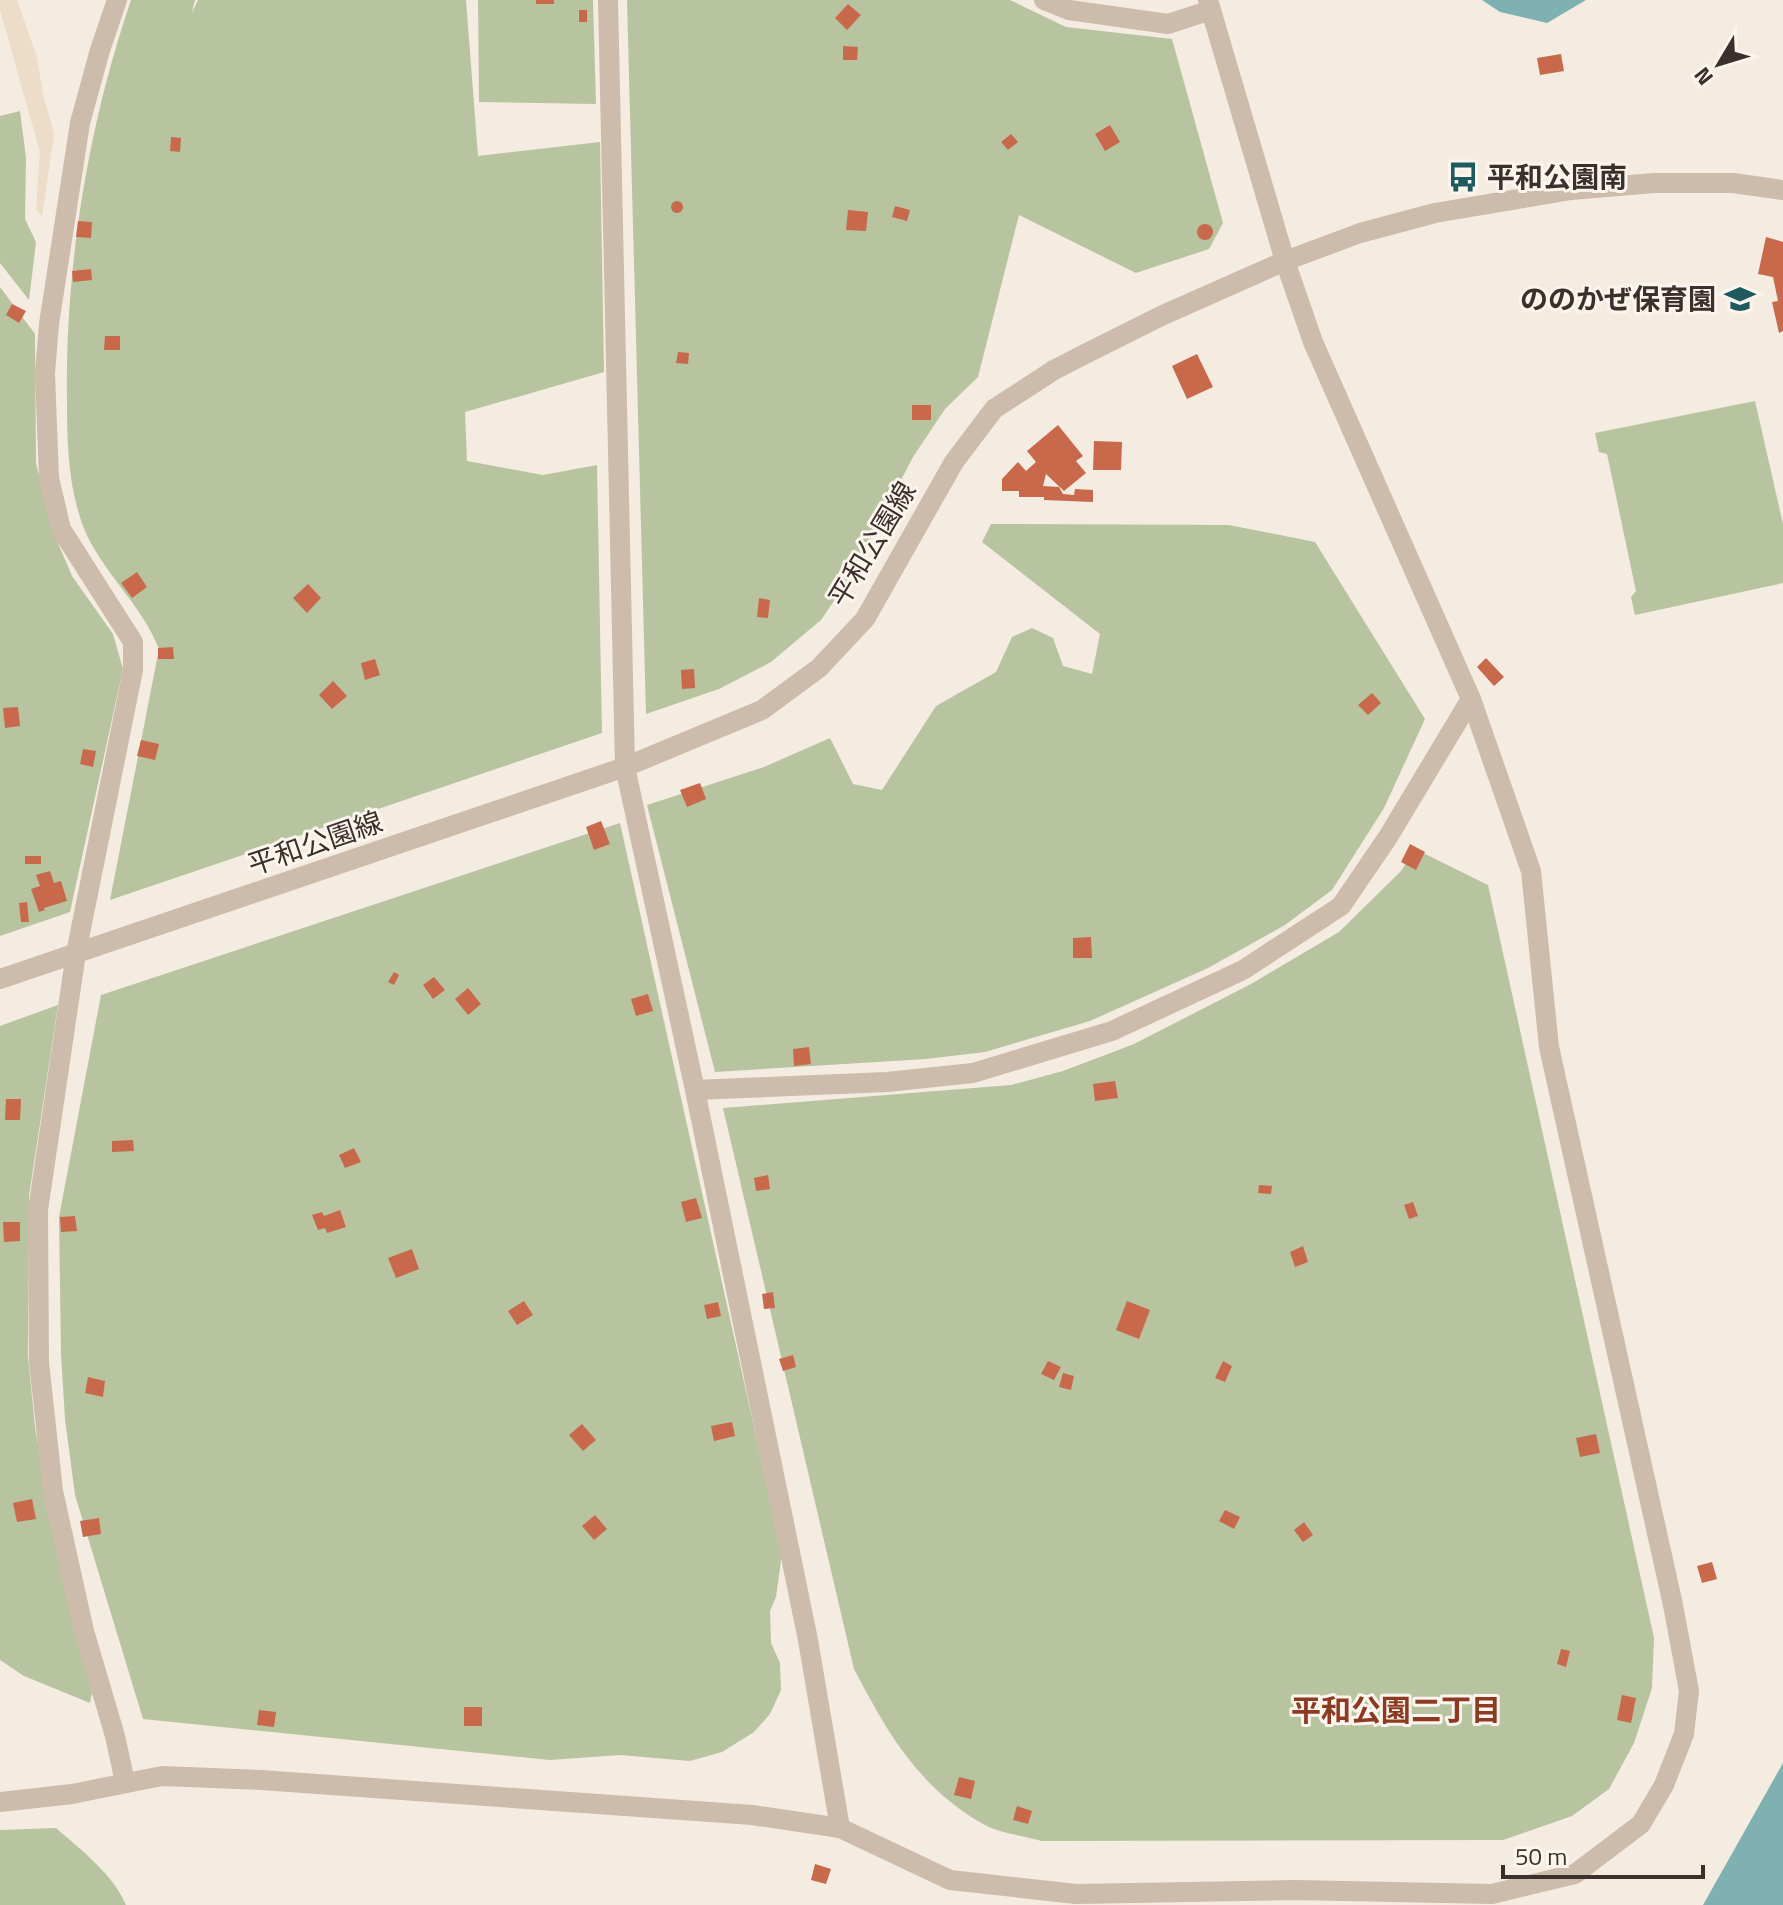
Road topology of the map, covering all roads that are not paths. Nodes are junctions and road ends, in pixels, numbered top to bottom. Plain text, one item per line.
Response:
1 (117, 0) edge
2 (608, 0) edge
3 (1044, 0) edge
4 (1209, 5) edge
5 (1783, 190) edge
6 (1285, 261) junction
7 (1471, 699) junction
8 (625, 767) junction
9 (76, 953) junction
10 (0, 979) edge
11 (695, 1090) junction
12 (125, 1782) junction
13 (0, 1802) edge
14 (840, 1828) junction

1 - 9 street
2 - 8 street
3 - 4 street
4 - 6 street
5 - 6 street, 平和公園線
6 - 7 street
6 - 8 street, 平和公園線
7 - 11 street
7 - 14 street
8 - 9 street, 平和公園線
8 - 11 street
9 - 10 street, 平和公園線
9 - 12 street
11 - 14 street
12 - 13 street
12 - 14 street

